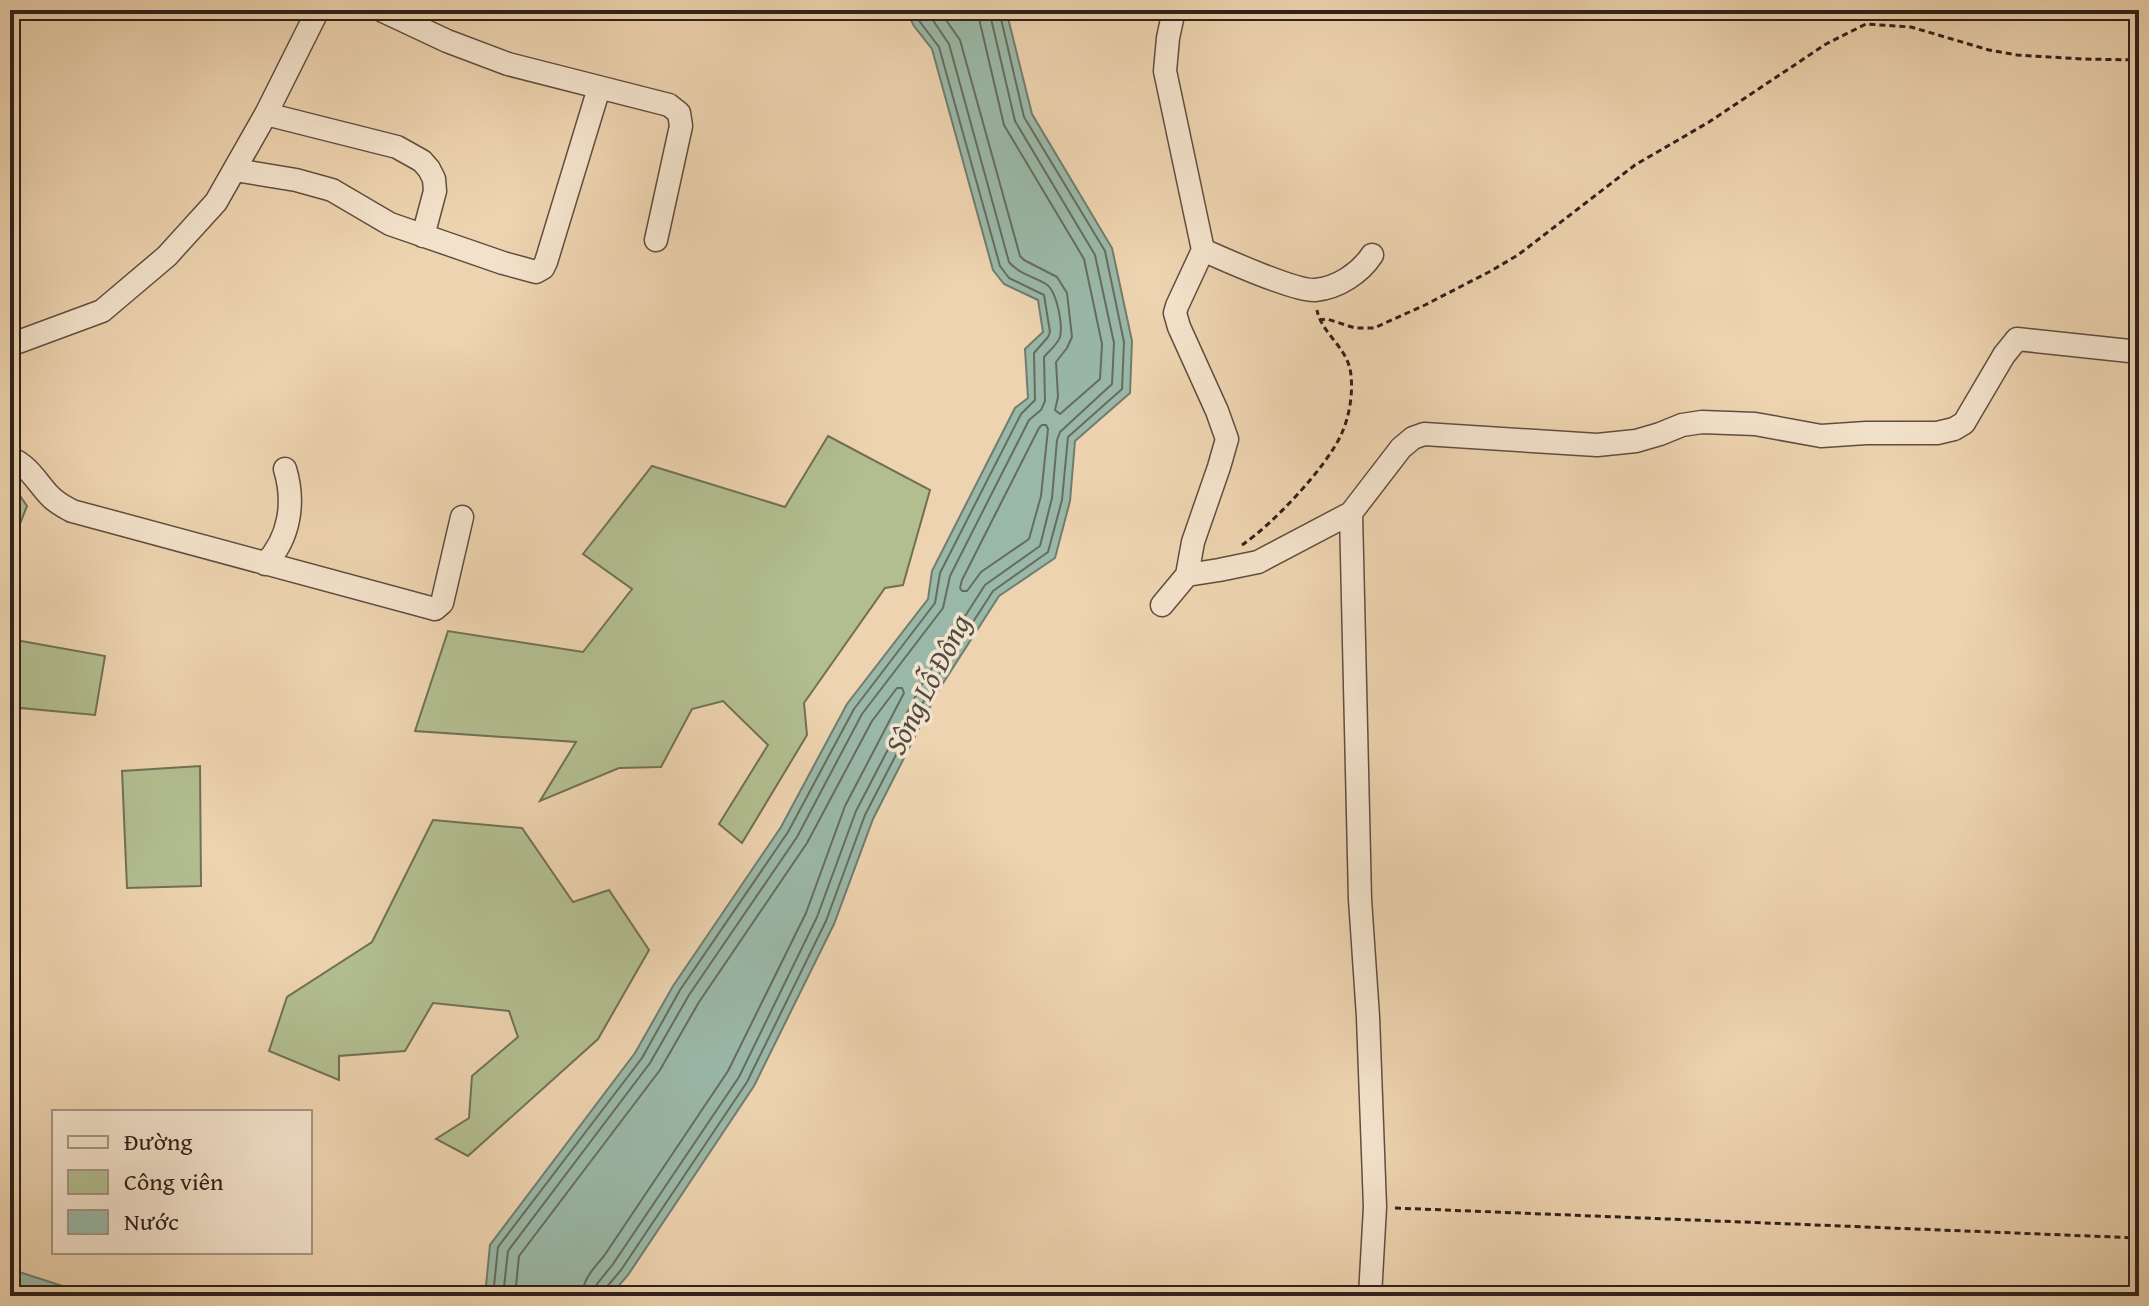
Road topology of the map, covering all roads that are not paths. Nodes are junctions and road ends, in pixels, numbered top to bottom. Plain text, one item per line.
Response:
1 (318, 10) edge
2 (381, 10) edge
3 (1174, 10) edge
4 (599, 88) junction
5 (266, 114) junction
6 (235, 170) junction
7 (423, 236) junction
8 (656, 240) dead end
9 (1203, 250) junction
10 (1372, 255) dead end
11 (10, 345) edge
12 (2139, 352) edge
13 (10, 458) edge
14 (285, 469) dead end
15 (1351, 513) junction
16 (462, 517) dead end
17 (265, 564) junction
18 (1187, 575) junction
19 (1162, 605) dead end
20 (1370, 1296) edge

1 - 5 street
2 - 4 street
3 - 9 street
4 - 7 street
4 - 8 street
5 - 6 street
5 - 7 street
6 - 7 street
6 - 11 street
9 - 10 street
9 - 18 street
12 - 15 street
13 - 17 street
14 - 17 street
15 - 18 street
15 - 20 street
16 - 17 street
18 - 19 street

